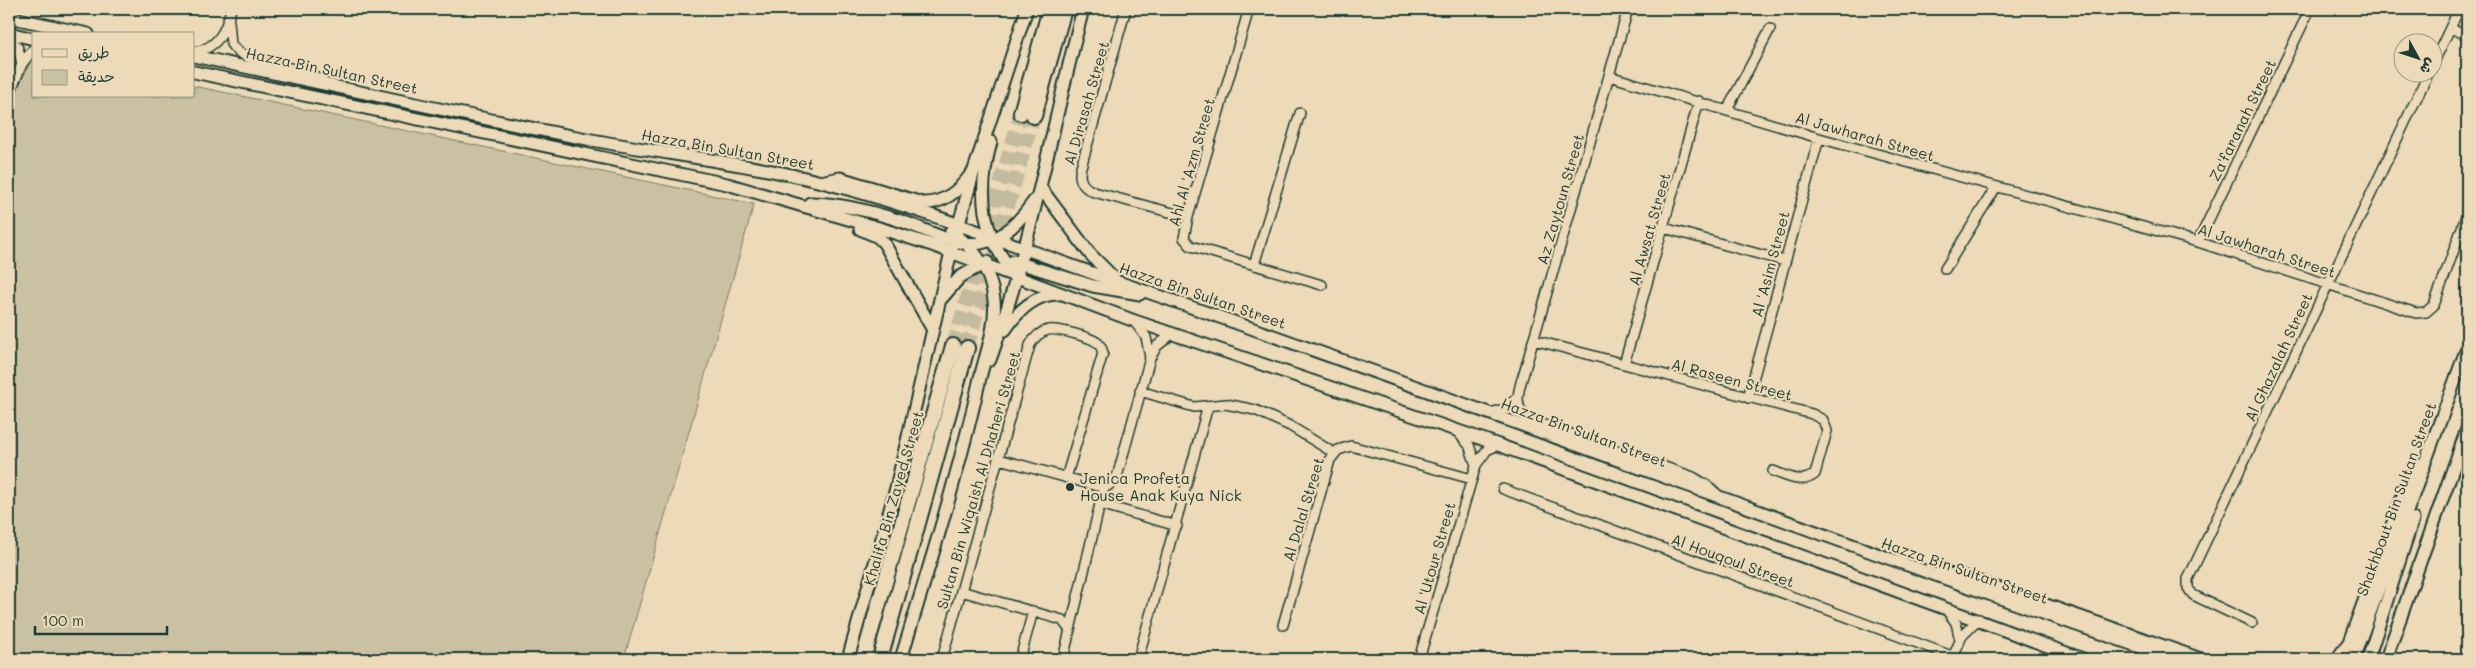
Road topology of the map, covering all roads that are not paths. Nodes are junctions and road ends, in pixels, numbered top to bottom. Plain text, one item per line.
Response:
1 (231, 9) edge
2 (1027, 9) edge
3 (1050, 9) edge
4 (1064, 9) edge
5 (1083, 9) edge
6 (1126, 9) edge
7 (1249, 9) edge
8 (1628, 9) edge
9 (2310, 9) edge
10 (2459, 9) edge
11 (9, 17) edge
12 (229, 22) junction
13 (1023, 22) junction
14 (2450, 28) junction
15 (1770, 29) dead end
16 (79, 32) edge
17 (9, 33) edge
18 (2467, 35) edge
19 (9, 37) edge
20 (32, 38) edge
21 (2444, 41) edge
22 (32, 51) edge
23 (195, 52) edge
24 (195, 56) edge
25 (22, 64) junction
26 (195, 72) edge
27 (1609, 76) junction
28 (2423, 82) edge
29 (326, 84) junction
30 (9, 95) edge
31 (1699, 101) junction
32 (1726, 110) junction
33 (1300, 113) dead end
34 (1819, 138) junction
35 (975, 167) junction
36 (823, 182) junction
37 (1996, 187) junction
38 (1039, 190) junction
39 (798, 203) junction
40 (2467, 214) edge
41 (1188, 217) junction
42 (1664, 228) junction
43 (956, 233) junction
44 (994, 238) junction
45 (2198, 242) junction
46 (967, 243) junction
47 (1024, 249) junction
48 (951, 252) junction
49 (1004, 260) junction
50 (1784, 261) junction
51 (982, 263) junction
52 (1020, 263) junction
53 (1254, 264) junction
54 (1945, 268) dead end
55 (1016, 276) junction
56 (1119, 282) junction
57 (2328, 284) junction
58 (1322, 285) dead end
59 (1064, 294) junction
60 (1157, 295) junction
61 (938, 306) junction
62 (1132, 320) junction
63 (933, 330) junction
64 (1174, 333) junction
65 (1534, 340) junction
66 (953, 346) tunnel mouth
67 (967, 348) tunnel mouth
68 (2467, 348) edge
69 (1150, 358) junction
70 (1624, 364) junction
71 (1140, 391) junction
72 (1518, 396) junction
73 (1748, 398) junction
74 (1208, 406) junction
75 (974, 407) junction
76 (1485, 413) junction
77 (2467, 429) edge
78 (1455, 430) junction
79 (1498, 445) junction
80 (1334, 453) junction
81 (999, 459) junction
82 (2426, 459) junction
83 (1476, 465) junction
84 (1773, 472) dead end
85 (1066, 478) junction
86 (1472, 479) junction
87 (2419, 480) junction
88 (1104, 488) junction
89 (1503, 489) dead end
90 (1721, 499) junction
91 (1100, 504) junction
92 (1176, 526) junction
93 (1931, 574) junction
94 (961, 591) junction
95 (1946, 609) junction
96 (1033, 611) junction
97 (1979, 619) junction
98 (2252, 623) dead end
99 (1283, 625) dead end
100 (1070, 630) junction
101 (1960, 640) junction
102 (1950, 657) edge
103 (848, 659) edge
104 (863, 659) edge
105 (880, 659) edge
106 (901, 659) edge
107 (942, 659) edge
108 (1020, 659) edge
109 (1063, 659) edge
110 (1138, 659) edge
111 (1419, 659) edge
112 (2083, 659) edge
113 (2174, 659) edge
114 (2200, 659) edge
115 (2337, 659) edge
116 (2353, 659) edge
117 (2368, 659) edge
118 (2386, 659) edge

1 - 12 street
2 - 13 main road
3 - 4 highway
5 - 38 main road
6 - 41 street, Al Dirasah Street
7 - 41 street, Ahl Al 'Azm Street
8 - 27 street, Az Zaytoun Street
9 - 45 street, Za'faranah Street
10 - 14 street
11 - 16 main road
12 - 23 street
12 - 29 street
13 - 35 main road
13 - 44 main road
14 - 18 street
14 - 21 street
15 - 32 street
17 - 20 main road
19 - 25 street
22 - 25 street
24 - 29 main road, Hazza Bin Sultan Street
25 - 30 street
26 - 39 main road, Hazza Bin Sultan Street
27 - 31 street, Al Jawharah Street
27 - 65 street, Az Zaytoun Street
28 - 57 street, Al Ghazalah Street
29 - 36 main road, Hazza Bin Sultan Street
31 - 32 street, Al Jawharah Street
31 - 42 street, Al Awsat Street
32 - 34 street, Al Jawharah Street
33 - 53 street
34 - 37 street, Al Jawharah Street
34 - 50 street, Al 'Asim Street
35 - 36 main road
35 - 43 main road
36 - 43 main road, Hazza Bin Sultan Street
37 - 45 street, Al Jawharah Street
37 - 54 street
38 - 44 main road
38 - 47 main road
38 - 56 main road
39 - 43 main road
39 - 48 main road, Hazza Bin Sultan Street
39 - 63 main road
40 - 57 street, Al Jawharah Street
41 - 53 street, Ahl Al 'Azm Street
42 - 50 street
42 - 70 street, Al Awsat Street
43 - 44 main road, Hazza Bin Sultan Street
43 - 46 main road
43 - 48 main road
44 - 46 main road
44 - 47 main road, Hazza Bin Sultan Street
44 - 49 main road
45 - 57 street, Al Jawharah Street
46 - 51 main road
47 - 52 main road
47 - 56 main road, Hazza Bin Sultan Street
48 - 51 main road, Hazza Bin Sultan Street
48 - 61 main road
49 - 51 main road
49 - 52 main road
49 - 55 main road
50 - 73 street, Al 'Asim Street
51 - 55 main road, Hazza Bin Sultan Street
51 - 61 main road
51 - 75 main road
52 - 55 main road
52 - 60 main road
53 - 58 street, Ahl Al 'Azm Street
55 - 59 main road, Hazza Bin Sultan Street
55 - 75 main road
56 - 60 main road, Hazza Bin Sultan Street
57 - 98 street, Al Ghazalah Street
59 - 62 main road, Hazza Bin Sultan Street
59 - 75 main road
60 - 76 main road, Hazza Bin Sultan Street
61 - 63 main road
62 - 64 main road, Hazza Bin Sultan Street
62 - 69 street
63 - 103 main road
64 - 69 street
64 - 78 main road, Hazza Bin Sultan Street
65 - 70 street, Al Raseen Street
65 - 72 street, Az Zaytoun Street
66 - 104 highway, Khalifa Bin Zayed Street
67 - 105 highway, Khalifa Bin Zayed Street
68 - 82 main road, Shakhbout Bin Sultan Street
69 - 71 street
70 - 73 street, Al Raseen Street
71 - 74 street
71 - 88 street
72 - 76 street
72 - 90 street
73 - 84 street, Al Raseen Street
74 - 80 street
74 - 92 street
75 - 106 main road
76 - 90 main road, Hazza Bin Sultan Street
77 - 118 main road
78 - 79 main road, Hazza Bin Sultan Street
78 - 83 street
79 - 83 street, Al 'Utour Street
79 - 95 main road, Hazza Bin Sultan Street
80 - 86 street, Al Dalal Street
80 - 99 street, Al Dalal Street
81 - 85 street
81 - 85 street, Sultan Bin Wiqaish Al Dhaheri Street
81 - 94 street, Sultan Bin Wiqaish Al Dhaheri Street
82 - 87 main road, Shakhbout Bin Sultan Street
82 - 115 main road
83 - 86 street, Al 'Utour Street
85 - 88 street
86 - 111 street, Al 'Utour Street
87 - 116 main road, Shakhbout Bin Sultan Street
87 - 117 main road
88 - 91 street
89 - 102 street, Al Houqoul Street
90 - 93 main road, Hazza Bin Sultan Street
91 - 92 street
91 - 100 street
92 - 110 street
93 - 113 main road, Hazza Bin Sultan Street
93 - 114 main road
94 - 96 street
94 - 107 street, Sultan Bin Wiqaish Al Dhaheri Street
95 - 97 main road, Hazza Bin Sultan Street
95 - 101 street
96 - 100 street
96 - 108 street
97 - 101 street, Al Houqoul Street
97 - 112 main road, Hazza Bin Sultan Street
100 - 109 street
101 - 102 street, Al Houqoul Street

